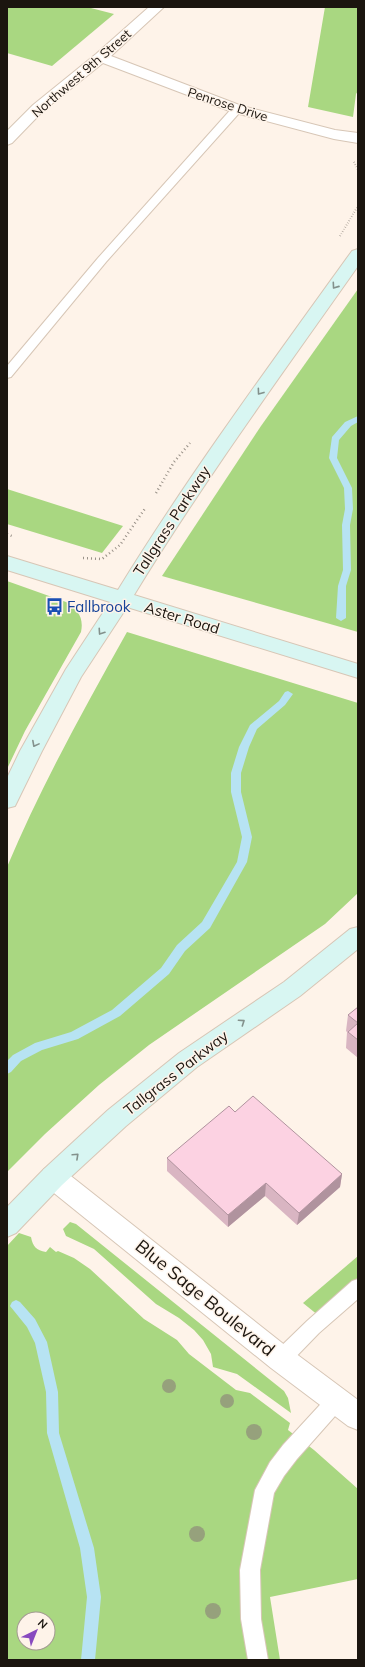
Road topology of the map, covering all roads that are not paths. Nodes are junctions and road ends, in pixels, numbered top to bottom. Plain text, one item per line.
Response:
1 (157, 7) edge
2 (101, 57) junction
3 (237, 109) junction
4 (358, 138) edge
5 (7, 140) edge
6 (358, 254) edge
7 (7, 374) edge
8 (7, 564) edge
9 (122, 599) junction
10 (358, 671) edge
11 (7, 800) edge
12 (358, 936) edge
13 (53, 1177) junction
14 (7, 1225) edge
15 (358, 1288) edge
16 (281, 1359) junction
17 (336, 1402) junction
18 (358, 1417) edge
19 (258, 1660) edge

1 - 2 street, Northwest 9th Street
2 - 3 street, Penrose Drive
2 - 5 street, Northwest 9th Street
3 - 4 street, Penrose Drive
3 - 7 lane
6 -> 9 street, Tallgrass Parkway
8 - 9 street, Aster Road
9 - 10 street, Aster Road
9 -> 11 street, Tallgrass Parkway
13 -> 12 street, Tallgrass Parkway
13 - 14 street, Tallgrass Parkway
13 - 16 street, Blue Sage Boulevard
15 - 16 lane
16 - 17 street, Blue Sage Boulevard
17 - 18 street, Blue Sage Boulevard
17 - 19 lane

